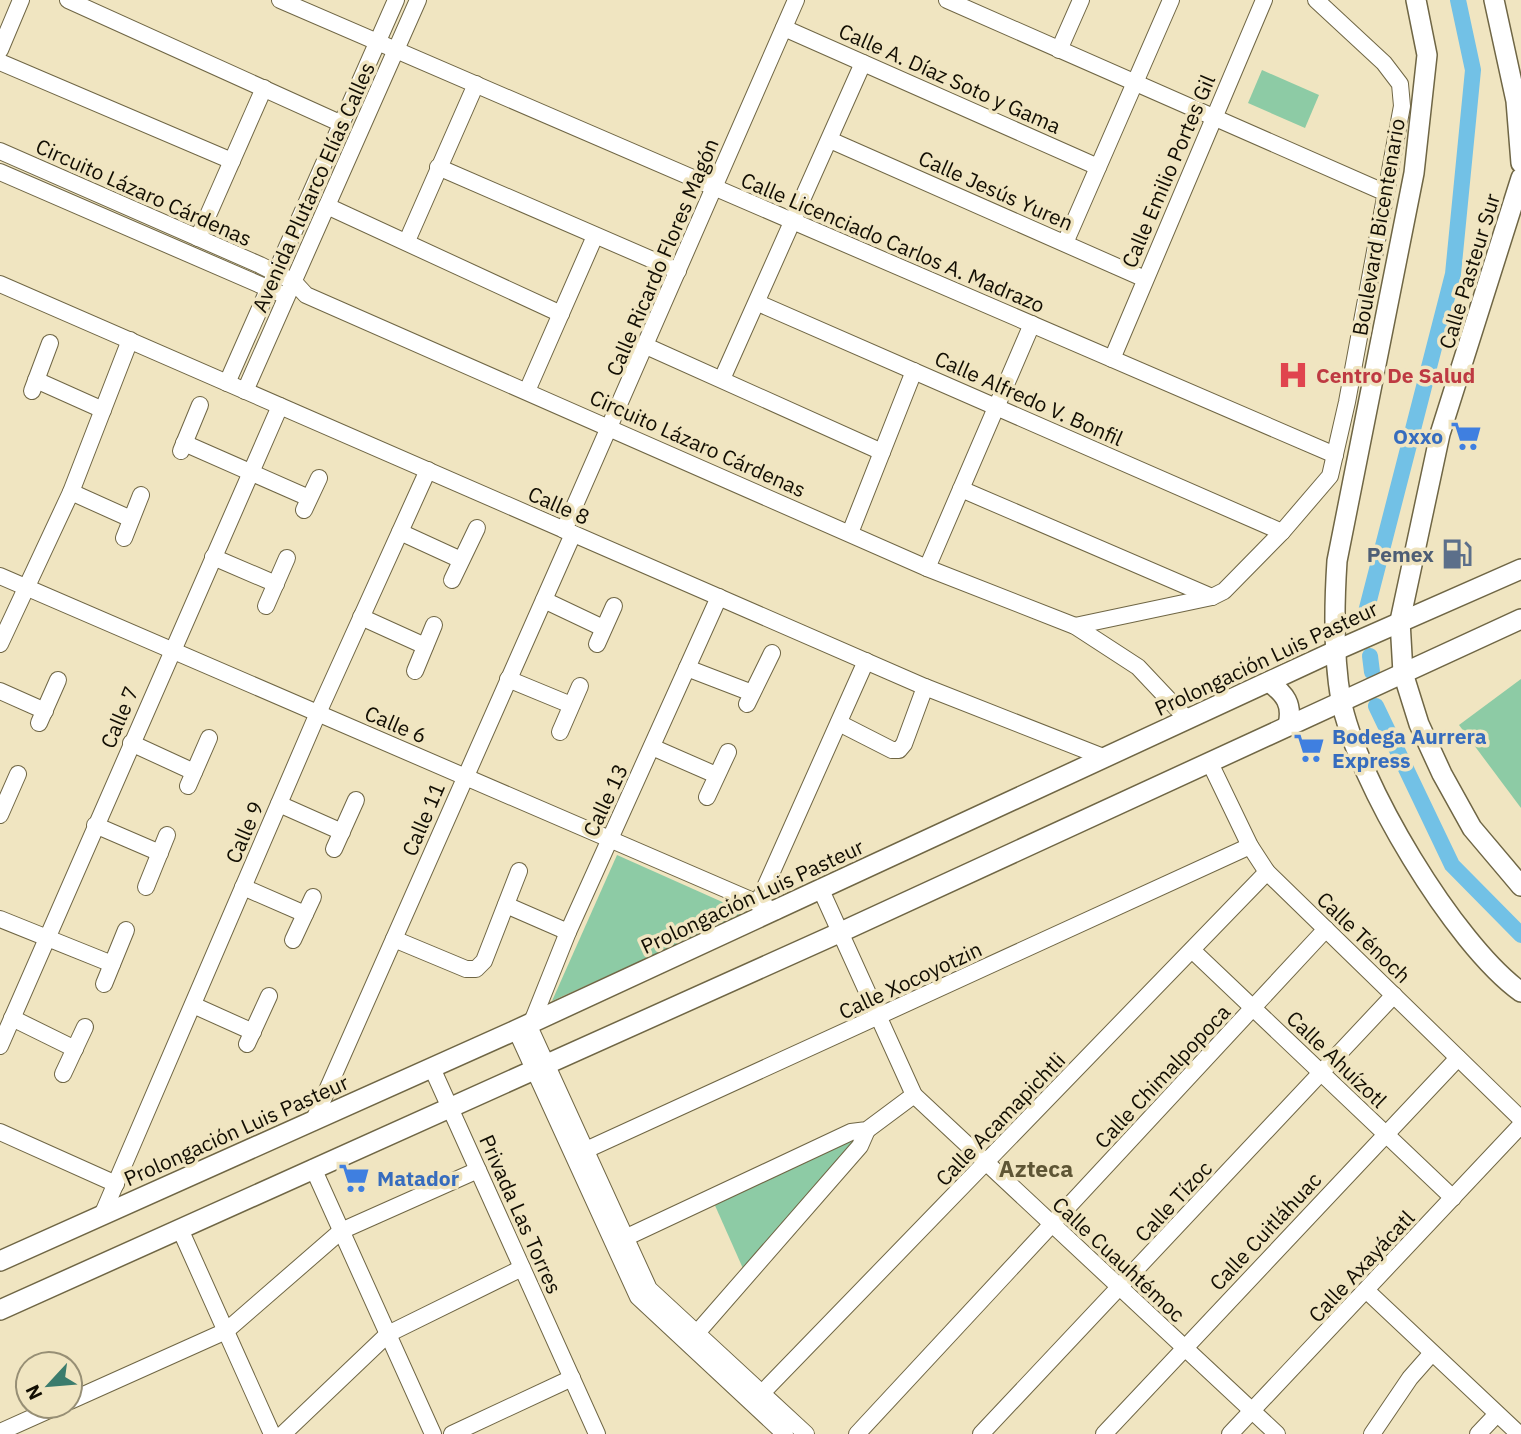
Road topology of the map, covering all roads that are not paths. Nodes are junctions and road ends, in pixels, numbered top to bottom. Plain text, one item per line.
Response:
1 (21, 0) edge
2 (68, 0) edge
3 (280, 0) edge
4 (396, 0) edge
5 (418, 0) edge
6 (796, 0) edge
7 (947, 0) edge
8 (1081, 0) edge
9 (1171, 0) edge
10 (1264, 0) edge
11 (1316, 0) edge
12 (1416, 0) edge
13 (1494, 0) edge
14 (302, 4) edge
15 (983, 7) edge
16 (784, 28) junction
17 (378, 42) junction
18 (0, 50) edge
19 (396, 50) junction
20 (1059, 50) junction
21 (0, 62) edge
22 (863, 63) junction
23 (1135, 83) junction
24 (476, 84) junction
25 (264, 88) junction
26 (1212, 117) junction
27 (342, 124) junction
28 (830, 140) junction
29 (0, 151) edge
30 (232, 161) junction
31 (1521, 163) edge
32 (438, 167) junction
33 (1098, 167) junction
34 (0, 172) edge
35 (1521, 178) edge
36 (715, 187) junction
37 (1387, 192) junction
38 (327, 206) junction
39 (794, 222) junction
40 (595, 236) junction
41 (198, 238) junction
42 (407, 241) junction
43 (1065, 243) junction
44 (678, 271) junction
45 (1145, 279) junction
46 (274, 281) junction
47 (0, 284) edge
48 (291, 289) junction
49 (758, 303) junction
50 (561, 314) junction
51 (1032, 324) junction
52 (131, 341) junction
53 (50, 343) dead end
54 (646, 345) junction
55 (1112, 359) junction
56 (914, 371) junction
57 (722, 379) junction
58 (227, 383) junction
59 (245, 391) junction
60 (527, 391) junction
61 (1347, 402) junction
62 (200, 405) dead end
63 (279, 405) junction
64 (997, 407) junction
65 (103, 410) junction
66 (611, 428) junction
67 (882, 452) junction
68 (1335, 456) junction
69 (1356, 466) junction
70 (428, 470) junction
71 (248, 472) junction
72 (319, 478) dead end
73 (1324, 483) junction
74 (961, 489) junction
75 (71, 492) junction
76 (1351, 492) junction
77 (141, 495) dead end
78 (131, 519) junction
79 (477, 528) dead end
80 (400, 532) junction
81 (569, 532) junction
82 (1282, 532) junction
83 (850, 533) junction
84 (124, 538) dead end
85 (212, 557) junction
86 (287, 558) dead end
87 (461, 560) junction
88 (928, 568) junction
89 (1521, 569) edge
90 (0, 576) edge
91 (452, 580) dead end
92 (276, 583) junction
93 (26, 587) junction
94 (719, 597) junction
95 (1212, 597) junction
96 (544, 600) junction
97 (266, 606) dead end
98 (614, 606) dead end
99 (361, 617) junction
100 (1521, 619) edge
101 (1400, 621) junction
102 (434, 625) dead end
103 (1074, 626) junction
104 (603, 628) junction
105 (0, 644) edge
106 (597, 644) dead end
107 (425, 646) junction
108 (171, 649) junction
109 (1337, 650) junction
110 (772, 653) dead end
111 (866, 661) junction
112 (687, 668) junction
113 (415, 671) dead end
114 (1403, 673) junction
115 (508, 679) junction
116 (58, 680) dead end
117 (1269, 682) junction
118 (580, 686) dead end
119 (925, 687) junction
120 (0, 691) edge
121 (1342, 701) junction
122 (571, 705) junction
123 (318, 713) junction
124 (1187, 719) junction
125 (839, 723) junction
126 (1288, 725) junction
127 (560, 732) dead end
128 (209, 738) dead end
129 (131, 743) junction
130 (652, 747) junction
131 (728, 752) dead end
132 (1103, 757) junction
133 (1210, 763) junction
134 (18, 774) dead end
135 (716, 775) junction
136 (465, 776) junction
137 (4, 793) edge
138 (707, 797) dead end
139 (356, 800) dead end
140 (279, 804) junction
141 (0, 815) edge
142 (95, 825) junction
143 (342, 832) junction
144 (167, 835) dead end
145 (610, 839) junction
146 (1250, 846) junction
147 (334, 849) dead end
148 (160, 853) junction
149 (519, 871) dead end
150 (1267, 872) junction
151 (1521, 886) edge
152 (146, 887) dead end
153 (243, 887) junction
154 (821, 890) junction
155 (313, 897) dead end
156 (506, 905) junction
157 (767, 907) junction
158 (305, 914) junction
159 (0, 919) edge
160 (1326, 929) junction
161 (127, 930) dead end
162 (568, 932) junction
163 (841, 932) junction
164 (46, 938) junction
165 (394, 939) junction
166 (293, 940) dead end
167 (1192, 950) junction
168 (112, 964) junction
169 (104, 984) dead end
170 (1521, 992) edge
171 (1394, 995) junction
172 (269, 996) dead end
173 (192, 1005) junction
174 (1253, 1008) junction
175 (12, 1018) junction
176 (880, 1018) junction
177 (525, 1025) junction
178 (85, 1027) dead end
179 (0, 1046) edge
180 (75, 1049) junction
181 (1458, 1058) junction
182 (539, 1066) junction
183 (432, 1068) junction
184 (1321, 1073) junction
185 (64, 1074) dead end
186 (914, 1095) junction
187 (450, 1107) junction
188 (1521, 1119) edge
189 (313, 1122) junction
190 (1521, 1125) edge
191 (867, 1130) junction
192 (0, 1132) edge
193 (1385, 1135) junction
194 (586, 1150) junction
195 (987, 1164) junction
196 (313, 1168) junction
197 (478, 1170) junction
198 (116, 1184) junction
199 (1453, 1198) junction
200 (103, 1213) junction
201 (1052, 1226) junction
202 (180, 1228) junction
203 (341, 1231) junction
204 (627, 1237) junction
205 (0, 1261) edge
206 (522, 1268) junction
207 (1120, 1288) junction
208 (1367, 1291) junction
209 (0, 1310) edge
210 (226, 1331) junction
211 (388, 1334) junction
212 (696, 1334) junction
213 (1184, 1348) junction
214 (1432, 1353) junction
215 (572, 1378) junction
216 (762, 1393) junction
217 (84, 1395) edge
218 (1252, 1411) junction
219 (1497, 1414) junction
220 (21, 1429) edge
221 (0, 1432) edge
222 (272, 1434) edge
223 (282, 1434) edge
224 (433, 1434) edge
225 (452, 1434) edge
226 (597, 1434) edge
227 (785, 1434) edge
228 (806, 1434) edge
229 (857, 1434) edge
230 (981, 1434) edge
231 (1104, 1434) edge
232 (1230, 1434) edge
233 (1277, 1434) edge
234 (1373, 1434) edge
235 (1478, 1434) edge
236 (1519, 1434) edge

1 - 18 street
2 - 25 street
3 - 14 street, Calle Licenciado Carlos A. Madrazo
4 - 17 street, Avenida Plutarco Elías Calles
5 - 19 street, Avenida Plutarco Elías Calles
6 - 16 street, Calle Ricardo Flores Magón
7 - 15 street
8 - 20 street
9 - 23 street
10 - 26 street, Calle Emilio Portes Gil
11 - 37 street
12 - 69 main road, Boulevard Bicentenario
13 - 31 main road
14 - 17 street, Calle Licenciado Carlos A. Madrazo
15 - 20 street
16 - 22 street, Calle A. Díaz Soto y Gama
16 - 36 street, Calle Ricardo Flores Magón
17 - 19 street, Calle Licenciado Carlos A. Madrazo
17 - 27 street, Avenida Plutarco Elías Calles
19 - 24 street, Calle Licenciado Carlos A. Madrazo
19 - 38 street, Avenida Plutarco Elías Calles
20 - 23 street
21 - 30 street
22 - 28 street
22 - 33 street, Calle A. Díaz Soto y Gama
23 - 26 street
23 - 33 street
24 - 32 street
24 - 36 street, Calle Licenciado Carlos A. Madrazo
25 - 27 street
25 - 30 street
26 - 37 street
26 - 45 street, Calle Emilio Portes Gil
27 - 46 street, Avenida Plutarco Elías Calles
28 - 39 street
28 - 43 street, Calle Jesús Yuren
29 - 41 street, Circuito Lázaro Cárdenas
30 - 41 street
32 - 40 street
32 - 42 street
33 - 43 street
34 - 46 street, Circuito Lázaro Cárdenas
35 - 101 main road, Calle Pasteur Sur
36 - 39 street, Calle Licenciado Carlos A. Madrazo
36 - 44 street, Calle Ricardo Flores Magón
37 - 61 street
38 - 42 street
38 - 48 street, Avenida Plutarco Elías Calles
39 - 49 street
39 - 51 street, Calle Licenciado Carlos A. Madrazo
40 - 44 street
40 - 50 street
41 - 46 street, Circuito Lázaro Cárdenas
42 - 50 street
43 - 45 street, Calle Jesús Yuren
44 - 54 street, Calle Ricardo Flores Magón
45 - 55 street, Calle Emilio Portes Gil
46 - 48 street, Circuito Lázaro Cárdenas
46 - 58 street, Avenida Plutarco Elías Calles
47 - 52 street, Calle 8
48 - 59 street, Avenida Plutarco Elías Calles
48 - 60 street, Circuito Lázaro Cárdenas
49 - 56 street, Calle Alfredo V. Bonfil
49 - 57 street
50 - 60 street
51 - 55 street, Calle Licenciado Carlos A. Madrazo
51 - 64 street
52 - 58 street, Calle 8
52 - 65 street
53 - 65 street
54 - 57 street
54 - 66 street, Calle Ricardo Flores Magón
55 - 68 street, Calle Licenciado Carlos A. Madrazo
56 - 64 street, Calle Alfredo V. Bonfil
56 - 67 street
57 - 67 street
58 - 59 street, Calle 8
59 - 63 street, Calle 8
60 - 66 street, Circuito Lázaro Cárdenas
61 - 68 street
61 - 69 street
62 - 71 street
63 - 70 street, Calle 8
63 - 71 street, Calle 7
64 - 74 street
64 - 82 street, Calle Alfredo V. Bonfil
65 - 75 street
66 - 81 street, Calle Ricardo Flores Magón
66 - 83 street, Circuito Lázaro Cárdenas
67 - 83 street
68 - 73 street
69 - 76 main road, Boulevard Bicentenario
70 - 80 street, Calle 9
70 - 81 street, Calle 8
71 - 72 street
71 - 85 street, Calle 7
73 - 76 street
73 - 82 street
74 - 88 street
74 - 95 street
75 - 78 street
75 - 93 street
76 - 109 main road, Boulevard Bicentenario
77 - 78 street
78 - 84 street
79 - 87 street
80 - 87 street
80 - 99 street, Calle 9
81 - 94 street, Calle 8
81 - 96 street, Calle 11
82 - 95 street
83 - 88 street, Circuito Lázaro Cárdenas
85 - 92 street
85 - 108 street, Calle 7
86 - 92 street
87 - 91 street
88 - 103 street, Circuito Lázaro Cárdenas
89 - 101 main road, Prolongación Luis Pasteur
90 - 93 street, Calle 6
92 - 97 street
93 - 105 street
93 - 108 street, Calle 6
94 - 111 street, Calle 8
94 - 112 street, Calle 13
95 - 103 street
96 - 104 street
96 - 115 street, Calle 11
98 - 104 street
99 - 107 street
99 - 123 street, Calle 9
100 - 114 main road
101 - 109 main road, Prolongación Luis Pasteur
101 - 114 main road, Calle Pasteur Sur
102 - 107 street
103 - 124 street, Circuito Lázaro Cárdenas
104 - 106 street
107 - 113 street
108 - 123 street, Calle 6
108 - 129 street, Calle 7
109 - 117 main road, Prolongación Luis Pasteur
109 - 121 main road, Boulevard Bicentenario
110 - 112 street
111 - 119 street, Calle 8
111 - 125 street
112 - 130 street, Calle 13
114 - 121 main road
114 - 151 main road, Calle Pasteur Sur
115 - 122 street
115 - 136 street, Calle 11
116 - 120 street
117 - 124 main road, Prolongación Luis Pasteur
117 - 126 main road
118 - 122 street
119 - 125 street
119 - 132 street, Calle 8
121 - 126 main road
121 - 170 main road, Boulevard Bicentenario
122 - 127 street
123 - 136 street, Calle 6
123 - 140 street, Calle 9
124 - 132 main road, Prolongación Luis Pasteur
125 - 157 street
126 - 133 main road
128 - 129 street
129 - 142 street, Calle 7
130 - 135 street
130 - 145 street, Calle 13
131 - 135 street
132 - 154 main road, Prolongación Luis Pasteur
133 - 146 street, Calle Ténoch
133 - 163 main road
134 - 137 street
135 - 138 street
136 - 145 street, Calle 6
136 - 165 street, Calle 11
137 - 141 street
139 - 143 street
140 - 143 street
140 - 153 street, Calle 9
142 - 148 street
142 - 164 street, Calle 7
143 - 147 street
144 - 148 street
145 - 157 street, Calle 6
145 - 162 street, Calle 13
146 - 150 street, Calle Ténoch
146 - 176 street, Calle Xocoyotzin
148 - 152 street
149 - 156 street
150 - 160 street, Calle Ténoch
150 - 167 street, Calle Acamapichtli
153 - 158 street
153 - 173 street, Calle 9
154 - 157 main road, Prolongación Luis Pasteur
154 - 163 street, Calle Cuauhtémoc
155 - 158 street
156 - 162 street
156 - 165 street
157 - 177 main road, Prolongación Luis Pasteur
158 - 166 street
159 - 164 street
160 - 171 street, Calle Ténoch
160 - 174 street, Calle Chimalpopoca
161 - 168 street
162 - 177 street, Calle 13
163 - 176 street, Calle Cuauhtémoc
163 - 182 main road
164 - 168 street
164 - 175 street, Calle 7
165 - 189 street, Calle 11
167 - 174 street, Calle Ahuízotl
167 - 195 street, Calle Acamapichtli
168 - 169 street
171 - 181 street, Calle Ténoch
171 - 184 street, Calle Tízoc
172 - 173 street
173 - 198 street, Calle 9
174 - 184 street, Calle Ahuízotl
174 - 201 street, Calle Chimalpopoca
175 - 179 street, Calle 7
175 - 180 street
176 - 186 street, Calle Cuauhtémoc
176 - 194 street, Calle Xocoyotzin
177 - 182 street
177 - 183 main road, Prolongación Luis Pasteur
178 - 180 street
180 - 185 street
181 - 188 street, Calle Ténoch
181 - 193 street, Calle Cuitláhuac
182 - 187 main road
182 - 194 street
182 - 227 street
183 - 187 street, Privada Las Torres
183 - 189 main road, Prolongación Luis Pasteur
184 - 193 street, Calle Ahuízotl
184 - 207 street, Calle Tízoc
186 - 191 street
186 - 195 street, Calle Cuauhtémoc
187 - 196 main road
187 - 197 street, Privada Las Torres
189 - 200 main road, Prolongación Luis Pasteur
190 - 199 street, Calle Axayácatl
191 - 204 street
191 - 212 street
192 - 198 street
193 - 199 street, Calle Ahuízotl
193 - 213 street, Calle Cuitláhuac
194 - 204 street
195 - 201 street, Calle Cuauhtémoc
195 - 216 street, Calle Acamapichtli
196 - 202 main road
196 - 203 street
197 - 203 street
197 - 206 street, Privada Las Torres
198 - 200 street, Calle 9
199 - 208 street, Calle Axayácatl
200 - 205 main road, Prolongación Luis Pasteur
201 - 207 street, Calle Cuauhtémoc
201 - 229 street, Calle Chimalpopoca
202 - 209 main road
202 - 210 street
203 - 210 street
203 - 211 street
204 - 212 street
206 - 211 street
206 - 215 street, Privada Las Torres
207 - 213 street, Calle Cuauhtémoc
207 - 230 street, Calle Tízoc
208 - 214 street
208 - 218 street, Calle Axayácatl
210 - 217 street
210 - 222 street
211 - 223 street
211 - 224 street
212 - 216 street
213 - 218 street, Calle Cuauhtémoc
213 - 231 street, Calle Cuitláhuac
214 - 219 street
214 - 234 street
215 - 225 street
215 - 226 street, Privada Las Torres
216 - 228 street
218 - 232 street, Calle Axayácatl
218 - 233 street, Calle Cuauhtémoc
219 - 235 street
219 - 236 street
220 - 221 street

